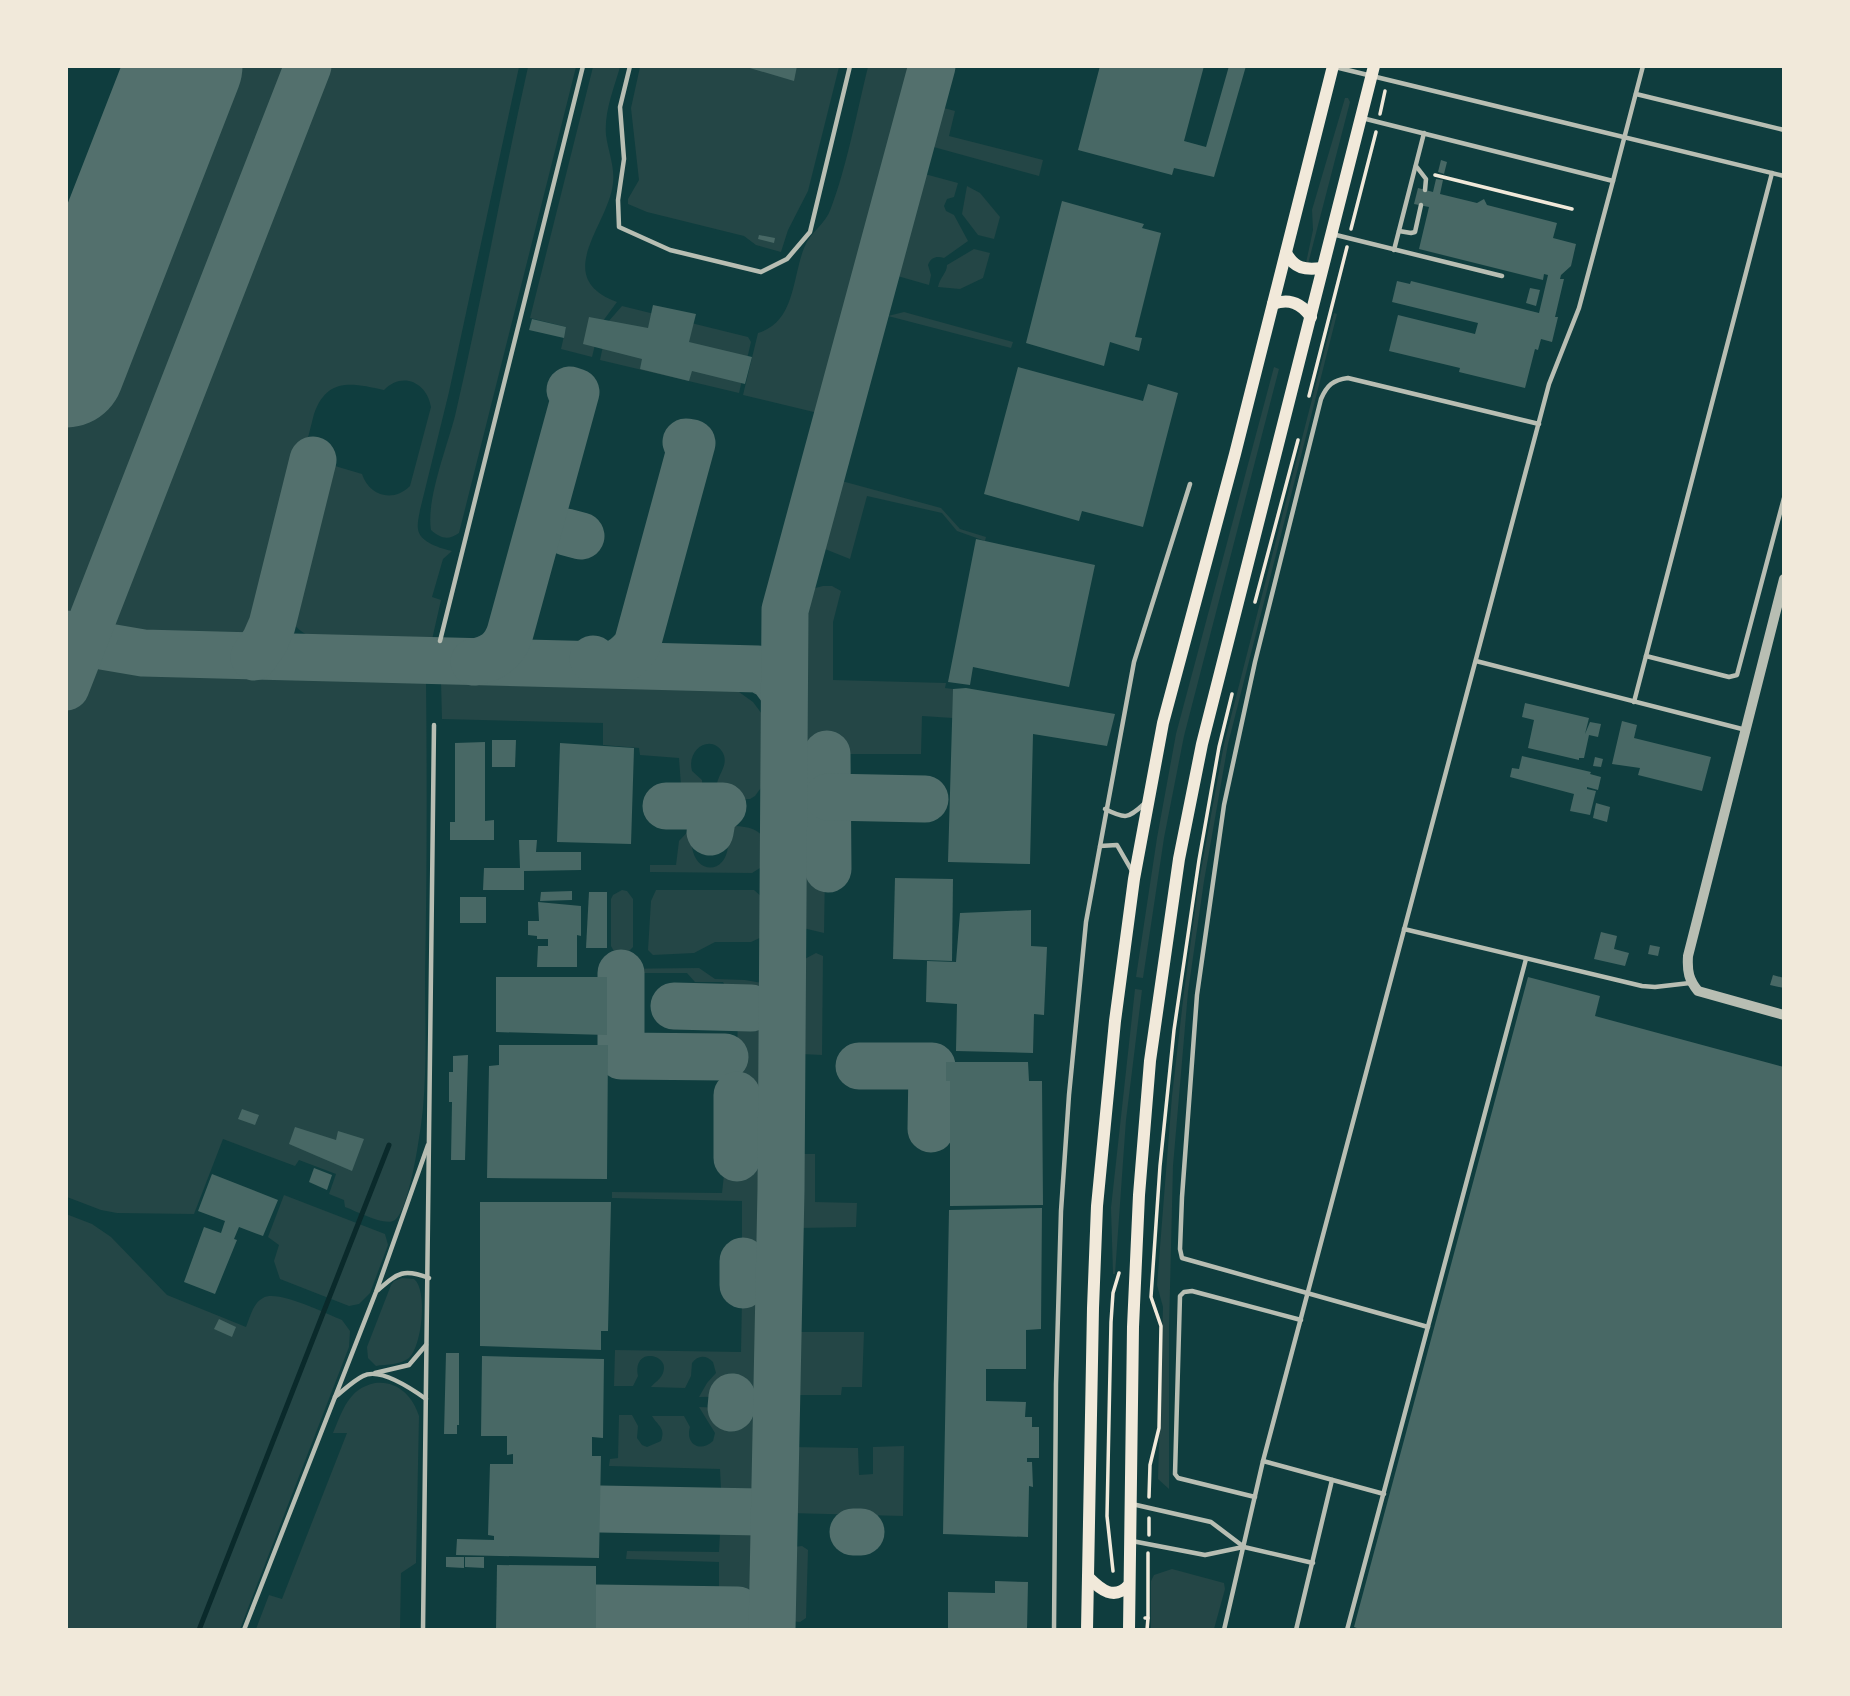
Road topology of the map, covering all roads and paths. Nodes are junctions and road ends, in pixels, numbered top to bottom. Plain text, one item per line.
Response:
1 (583, 66) edge
2 (630, 66) edge
3 (850, 66) edge
4 (1643, 66) edge
5 (1333, 67) edge
6 (1373, 71) edge
7 (1636, 93) junction
8 (1361, 117) junction
9 (1783, 130) edge
10 (1424, 132) junction
11 (1625, 136) junction
12 (1417, 168) junction
13 (1772, 173) junction
14 (1783, 176) edge
15 (1613, 181) junction
16 (1425, 190) dead end
17 (1422, 205) dead end
18 (1572, 209) dead end
19 (1399, 231) junction
20 (1331, 234) junction
21 (1394, 250) junction
22 (1286, 253) junction
23 (1322, 268) junction
24 (1502, 276) dead end
25 (1273, 304) junction
26 (1311, 317) junction
27 (1539, 424) junction
28 (1190, 484) dead end
29 (1783, 498) edge
30 (1783, 579) edge
31 (440, 641) dead end
32 (1646, 656) junction
33 (1476, 661) junction
34 (1634, 702) junction
35 (434, 725) dead end
36 (1745, 730) junction
37 (1147, 801) junction
38 (1105, 809) junction
39 (1100, 845) junction
40 (1135, 879) junction
41 (1404, 929) junction
42 (1526, 959) junction
43 (1691, 983) junction
44 (1783, 1016) edge
45 (429, 1141) junction
46 (429, 1278) junction
47 (376, 1292) junction
48 (1307, 1294) junction
49 (1300, 1320) junction
50 (1429, 1327) junction
51 (427, 1345) junction
52 (374, 1374) junction
53 (335, 1398) junction
54 (426, 1399) junction
55 (1263, 1461) junction
56 (1332, 1480) junction
57 (1384, 1494) junction
58 (1255, 1497) junction
59 (1131, 1504) junction
60 (1130, 1540) junction
61 (1244, 1547) junction
62 (1313, 1563) junction
63 (1088, 1577) junction
64 (1129, 1585) junction
65 (244, 1629) edge
66 (423, 1629) edge
67 (1054, 1629) edge
68 (1087, 1629) edge
69 (1129, 1629) edge
70 (1224, 1629) edge
71 (1296, 1629) edge
72 (1347, 1629) edge

1 - 31 lane
2 - 3 lane
4 - 7 lane
5 - 6 lane
5 - 22 main road
6 - 8 main road
6 - 11 lane
7 - 9 lane
7 - 11 lane
8 - 10 lane
8 - 20 main road
10 - 12 lane
10 - 15 lane
11 - 13 lane
11 - 15 lane
12 - 16 lane
12 - 18 path
12 - 19 lane
13 - 14 lane
13 - 32 lane
15 - 27 lane
17 - 19 lane
19 - 21 lane
20 - 21 lane
20 - 23 main road
21 - 24 lane
22 - 23 main road
22 - 25 main road
23 - 26 main road
25 - 26 main road
25 - 37 main road
26 - 59 main road
27 - 33 lane
27 - 48 lane
28 - 38 lane
29 - 32 lane
30 - 36 street
32 - 34 lane
33 - 34 lane
33 - 41 lane
34 - 36 lane
35 - 45 lane
36 - 43 street
37 - 38 lane
37 - 40 main road
38 - 39 lane
39 - 40 lane
39 - 67 lane
40 - 63 main road
41 - 42 lane
41 - 48 lane
42 - 43 lane
42 - 50 lane
43 - 44 street
45 - 46 lane
45 - 47 lane
46 - 47 lane
46 - 51 lane
47 - 53 lane
48 - 49 lane
48 - 50 lane
49 - 55 lane
49 - 58 lane
50 - 57 lane
51 - 52 lane
51 - 54 lane
52 - 53 lane
52 - 54 lane
53 - 65 lane
54 - 66 lane
55 - 56 lane
55 - 58 lane
56 - 57 lane
56 - 62 lane
57 - 72 lane
58 - 61 lane
59 - 60 main road
59 - 61 lane
60 - 61 lane
60 - 64 main road
61 - 62 lane
61 - 70 lane
62 - 71 lane
63 - 64 main road
63 - 68 main road
64 - 69 main road

